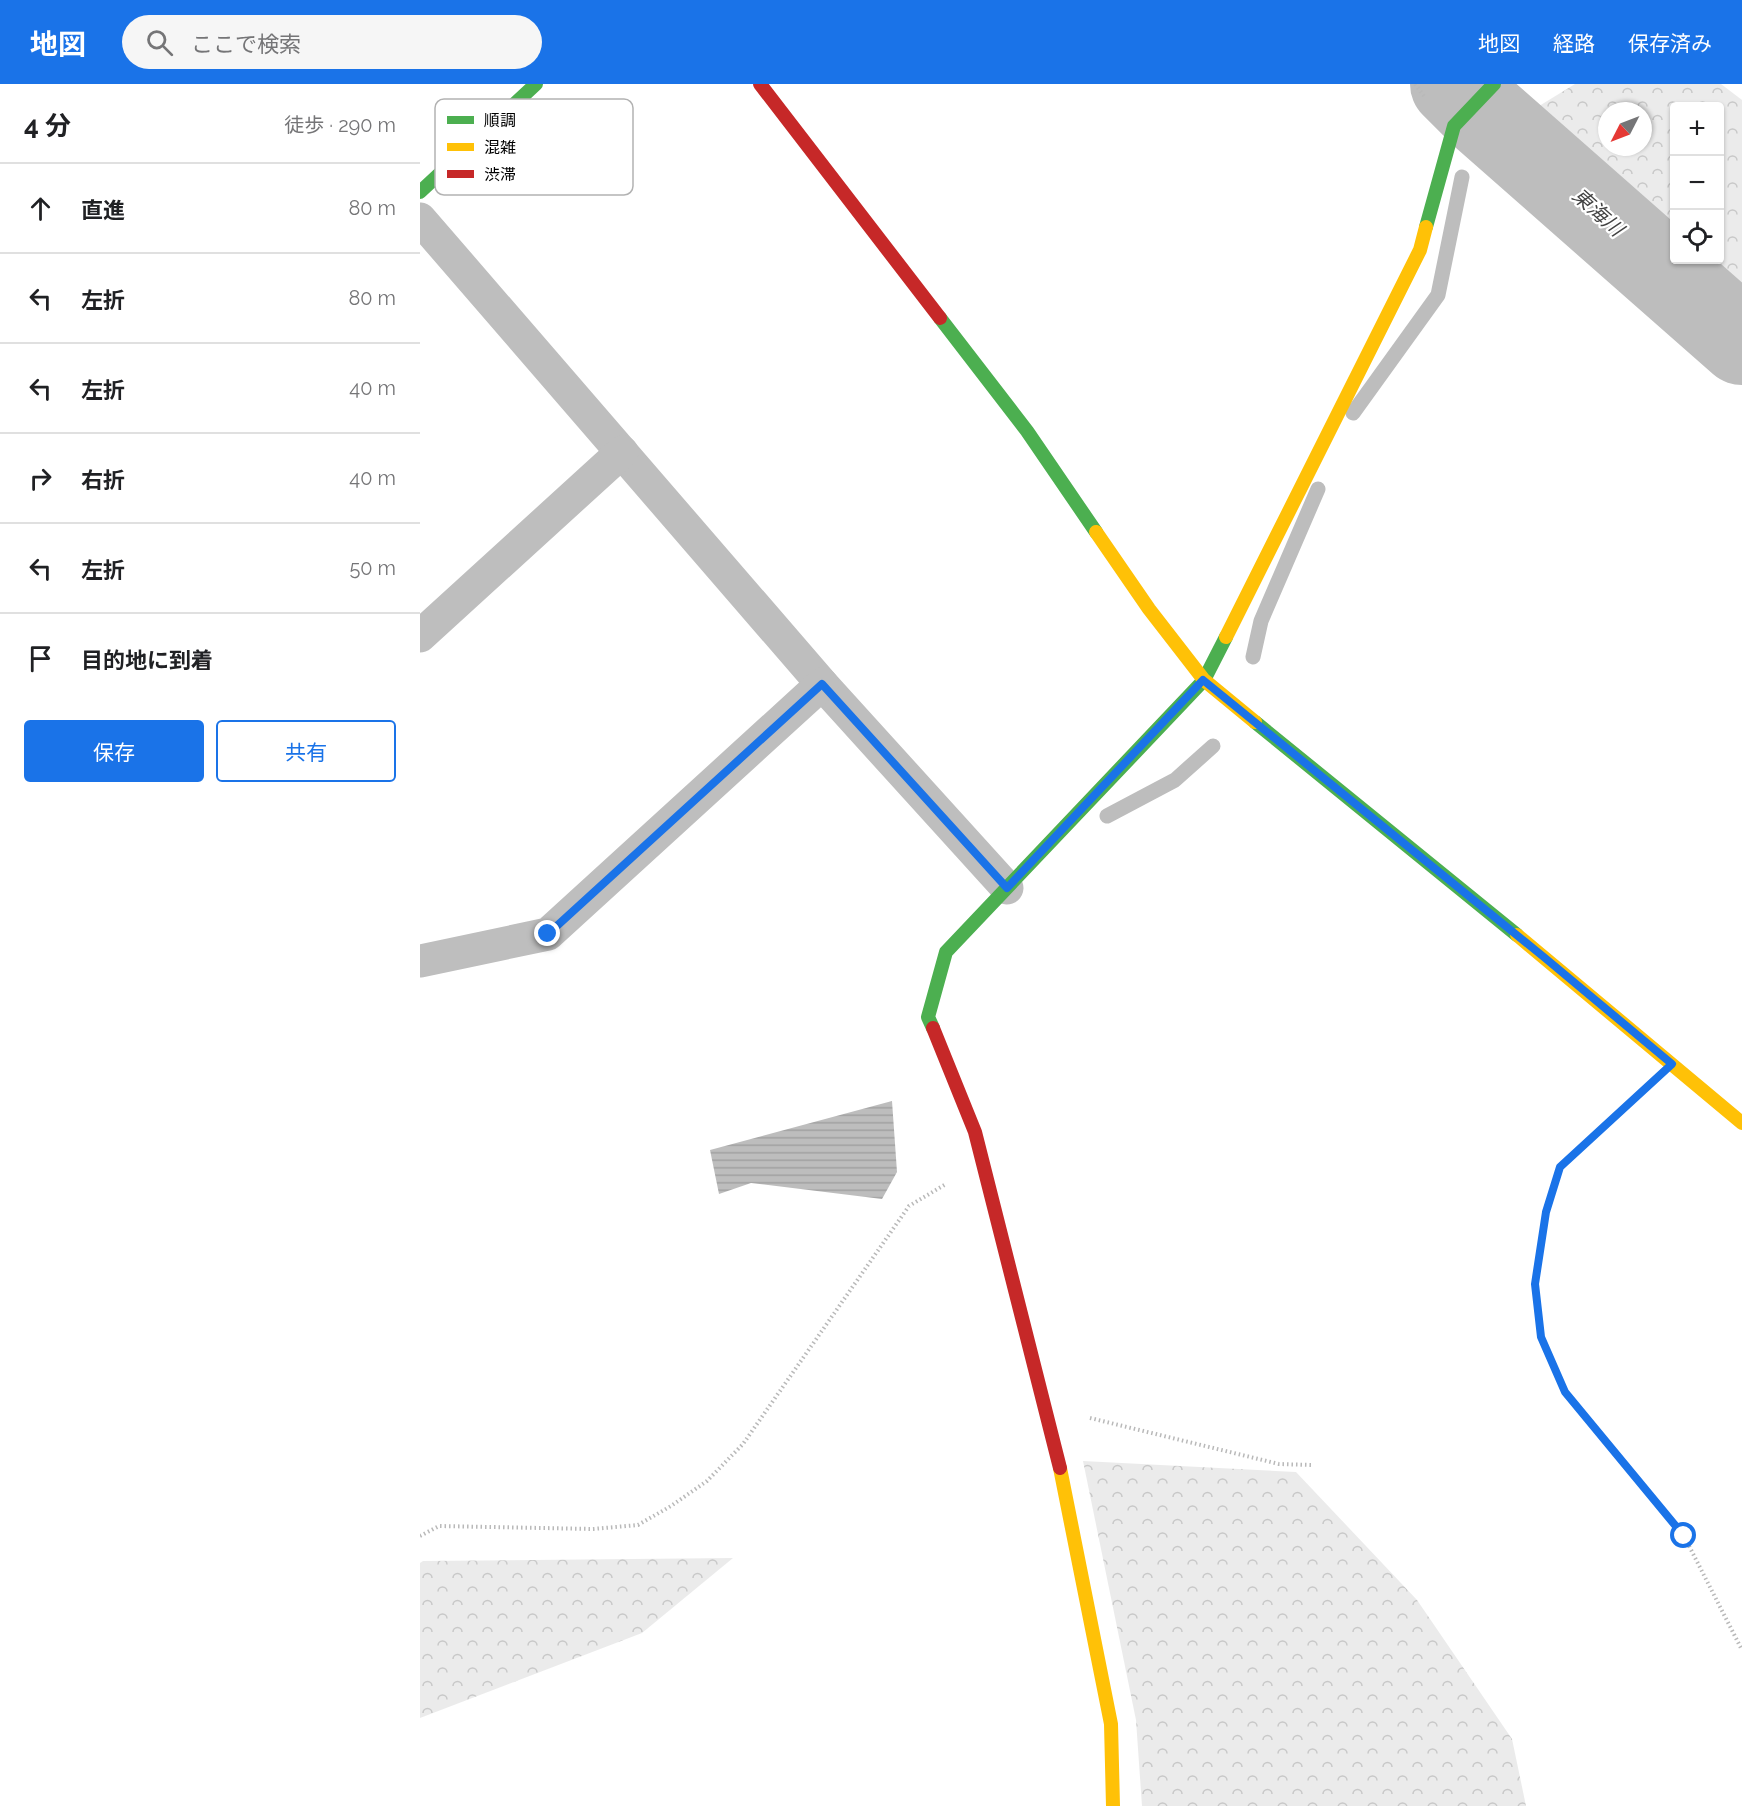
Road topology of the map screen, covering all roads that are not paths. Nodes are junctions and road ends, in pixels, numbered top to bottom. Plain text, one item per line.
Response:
1 (536, 84) edge
2 (760, 84) edge
3 (1494, 84) edge
4 (520, 99) edge
5 (435, 178) edge
6 (420, 192) edge
7 (420, 219) edge
8 (622, 452) junction
9 (420, 636) edge
10 (1203, 680) junction
11 (822, 684) junction
12 (1007, 888) junction
13 (420, 961) edge
14 (1742, 1124) edge
15 (1113, 1806) edge

1 - 4 street
2 - 10 street
3 - 10 street
5 - 6 street
7 - 8 street
8 - 9 street
8 - 11 street
10 - 12 street
10 - 14 street
11 - 12 street
11 - 13 street
12 - 15 street

